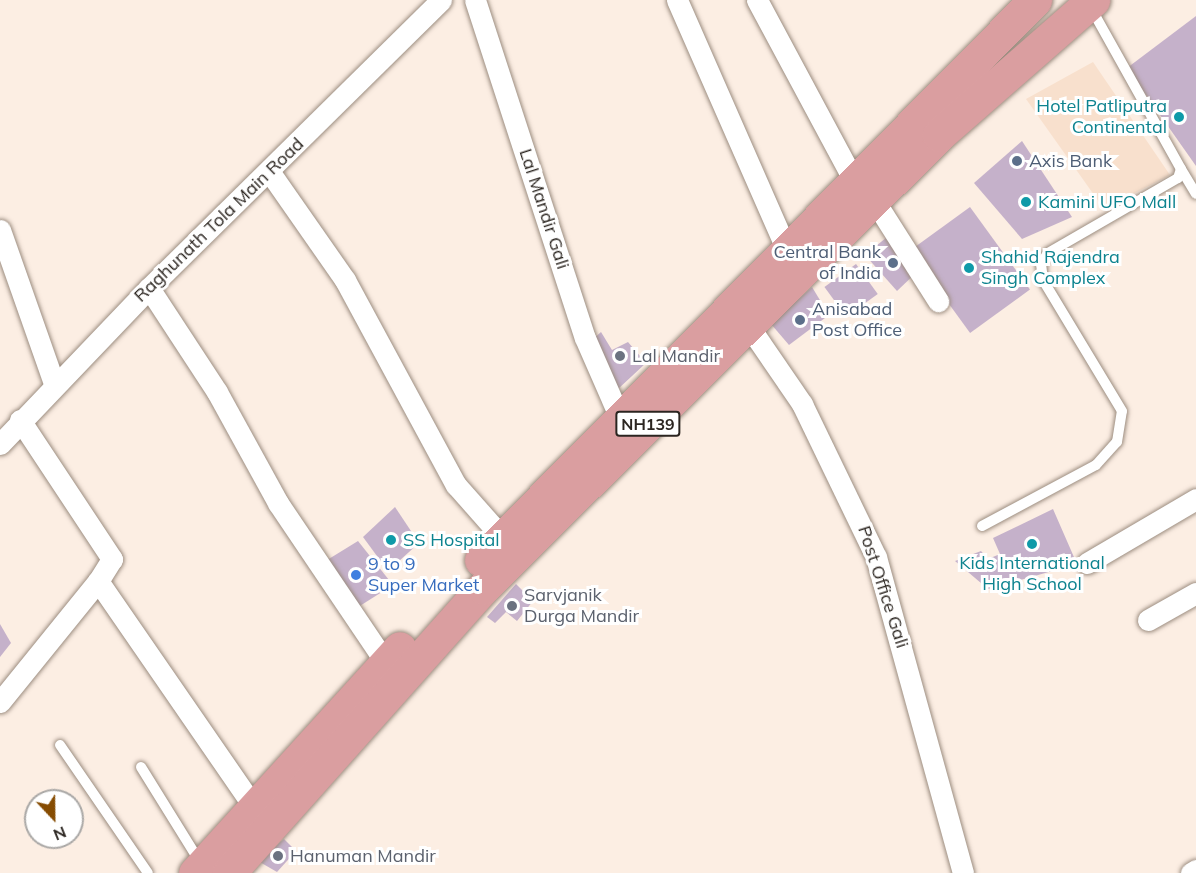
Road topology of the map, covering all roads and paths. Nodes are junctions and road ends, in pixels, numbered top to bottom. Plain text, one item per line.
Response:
1 (441, 0) edge
2 (475, 0) edge
3 (677, 0) edge
4 (757, 0) edge
5 (1035, 0) edge
6 (1091, 2) edge
7 (1181, 169) junction
8 (269, 171) junction
9 (864, 190) junction
10 (1196, 194) edge
11 (0, 230) edge
12 (786, 248) junction
13 (149, 288) junction
14 (938, 301) dead end
15 (748, 325) junction
16 (54, 383) junction
17 (619, 416) junction
18 (20, 420) junction
19 (0, 444) edge
20 (1196, 499) edge
21 (982, 526) dead end
22 (502, 537) junction
23 (1087, 563) dead end
24 (98, 581) junction
25 (1196, 593) edge
26 (1148, 620) dead end
27 (386, 663) junction
28 (0, 702) edge
29 (60, 745) dead end
30 (141, 767) dead end
31 (254, 806) junction
32 (208, 870) edge
33 (1196, 870) edge
34 (148, 873) edge
35 (963, 873) edge
36 (1191, 873) edge

1 - 8 street, Raghunath Tola Main Road
2 - 17 street, Lal Mandir Gali
3 - 12 street
4 - 9 street
5 - 9 highway, NH139
6 - 7 lane
6 - 9 highway, NH139
7 - 10 lane
7 - 21 lane
8 - 13 street, Raghunath Tola Main Road
8 - 22 street
9 - 12 highway, NH139
9 - 14 street
9 - 15 highway, NH139
11 - 16 street
12 - 17 highway, NH139
13 - 16 street, Raghunath Tola Main Road
13 - 27 street
15 - 32 highway, NH139
15 - 35 street, Post Office Gali
16 - 18 street, Raghunath Tola Main Road
17 - 22 highway, NH139
18 - 19 street, Raghunath Tola Main Road
18 - 24 street
20 - 23 street
22 - 27 highway, NH139
24 - 28 street
24 - 31 street
25 - 26 street
27 - 31 highway, NH139
29 - 34 lane
30 - 32 lane
31 - 32 highway, NH139
33 - 36 street

